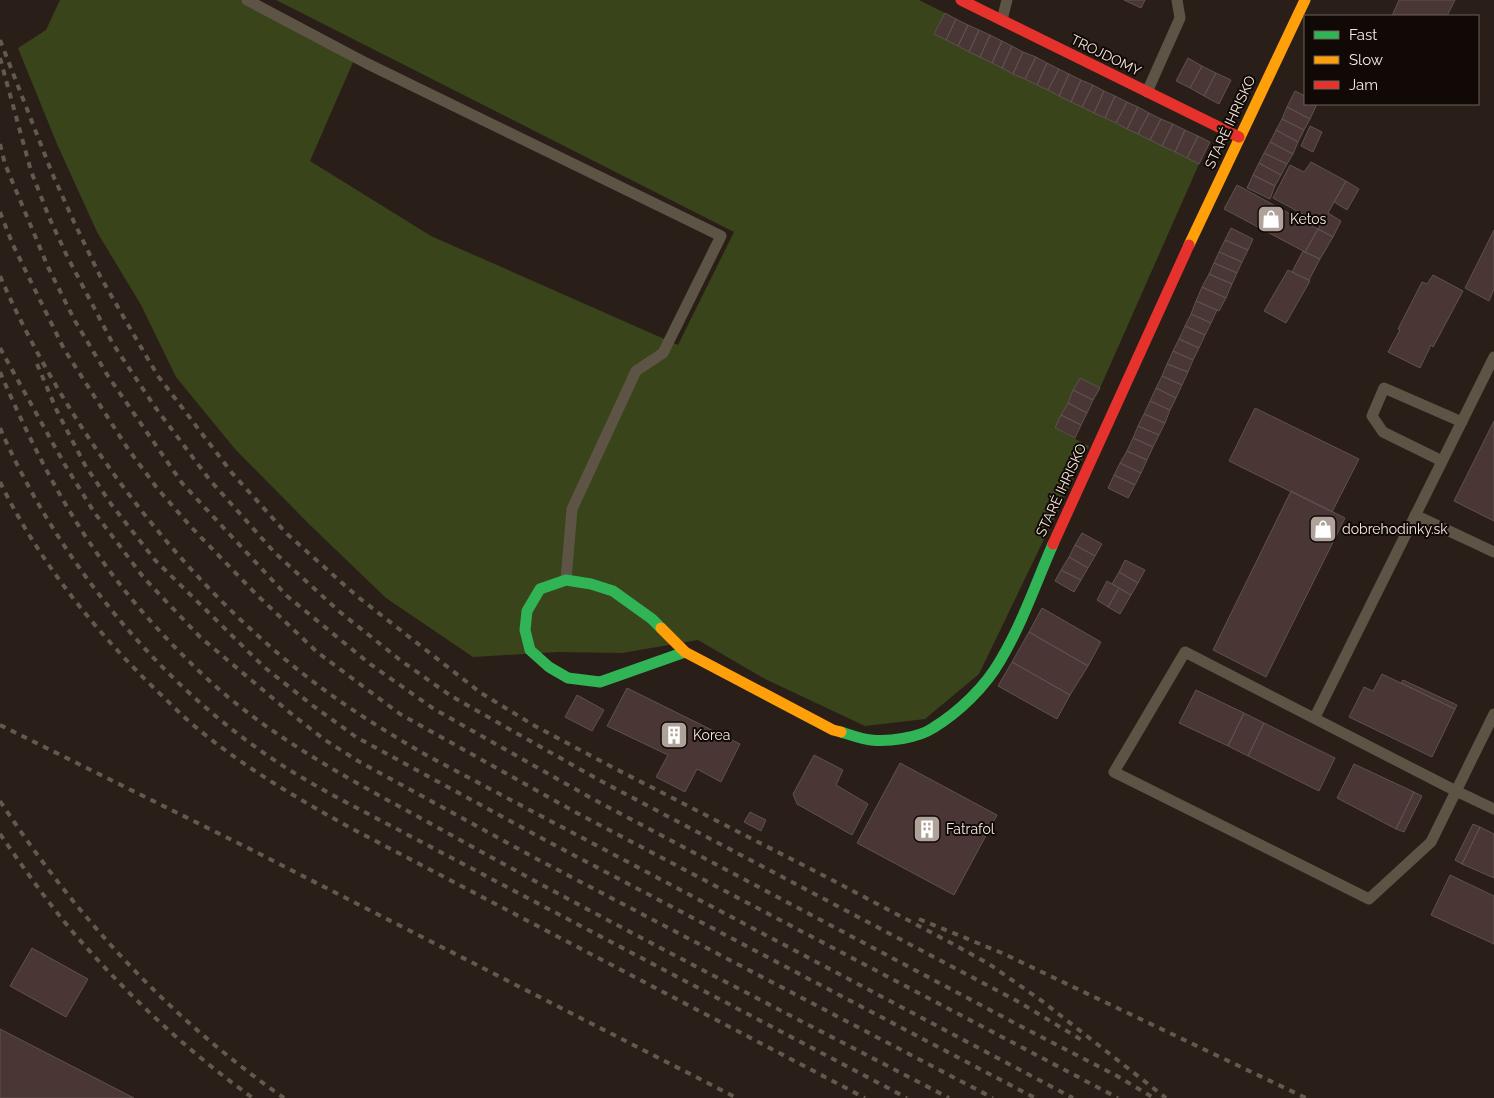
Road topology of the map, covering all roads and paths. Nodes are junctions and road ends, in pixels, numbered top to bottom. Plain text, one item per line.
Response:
1 (247, 0) edge
2 (961, 0) edge
3 (1007, 0) edge
4 (1177, 0) edge
5 (1305, 0) edge
6 (1002, 20) junction
7 (1147, 92) junction
8 (1239, 137) junction
9 (1494, 357) edge
10 (1462, 422) junction
11 (1442, 461) junction
12 (1415, 514) junction
13 (1494, 552) edge
14 (566, 580) junction
15 (685, 652) junction
16 (1494, 714) edge
17 (1315, 717) junction
18 (1456, 791) junction
19 (1494, 809) edge

1 - 14 lane
2 - 6 street, TROJDOMY
3 - 6 lane
4 - 7 lane
5 - 8 street, STARÉ IHRISKO
6 - 7 street, TROJDOMY
7 - 8 street, TROJDOMY
8 - 15 street, STARÉ IHRISKO
9 - 10 lane
10 - 11 lane
10 - 11 lane
11 - 12 lane
12 - 13 lane
12 - 17 lane
14 - 15 street, STARÉ IHRISKO
14 - 15 street, STARÉ IHRISKO
16 - 18 lane
17 - 18 lane
17 - 18 lane
18 - 19 lane

